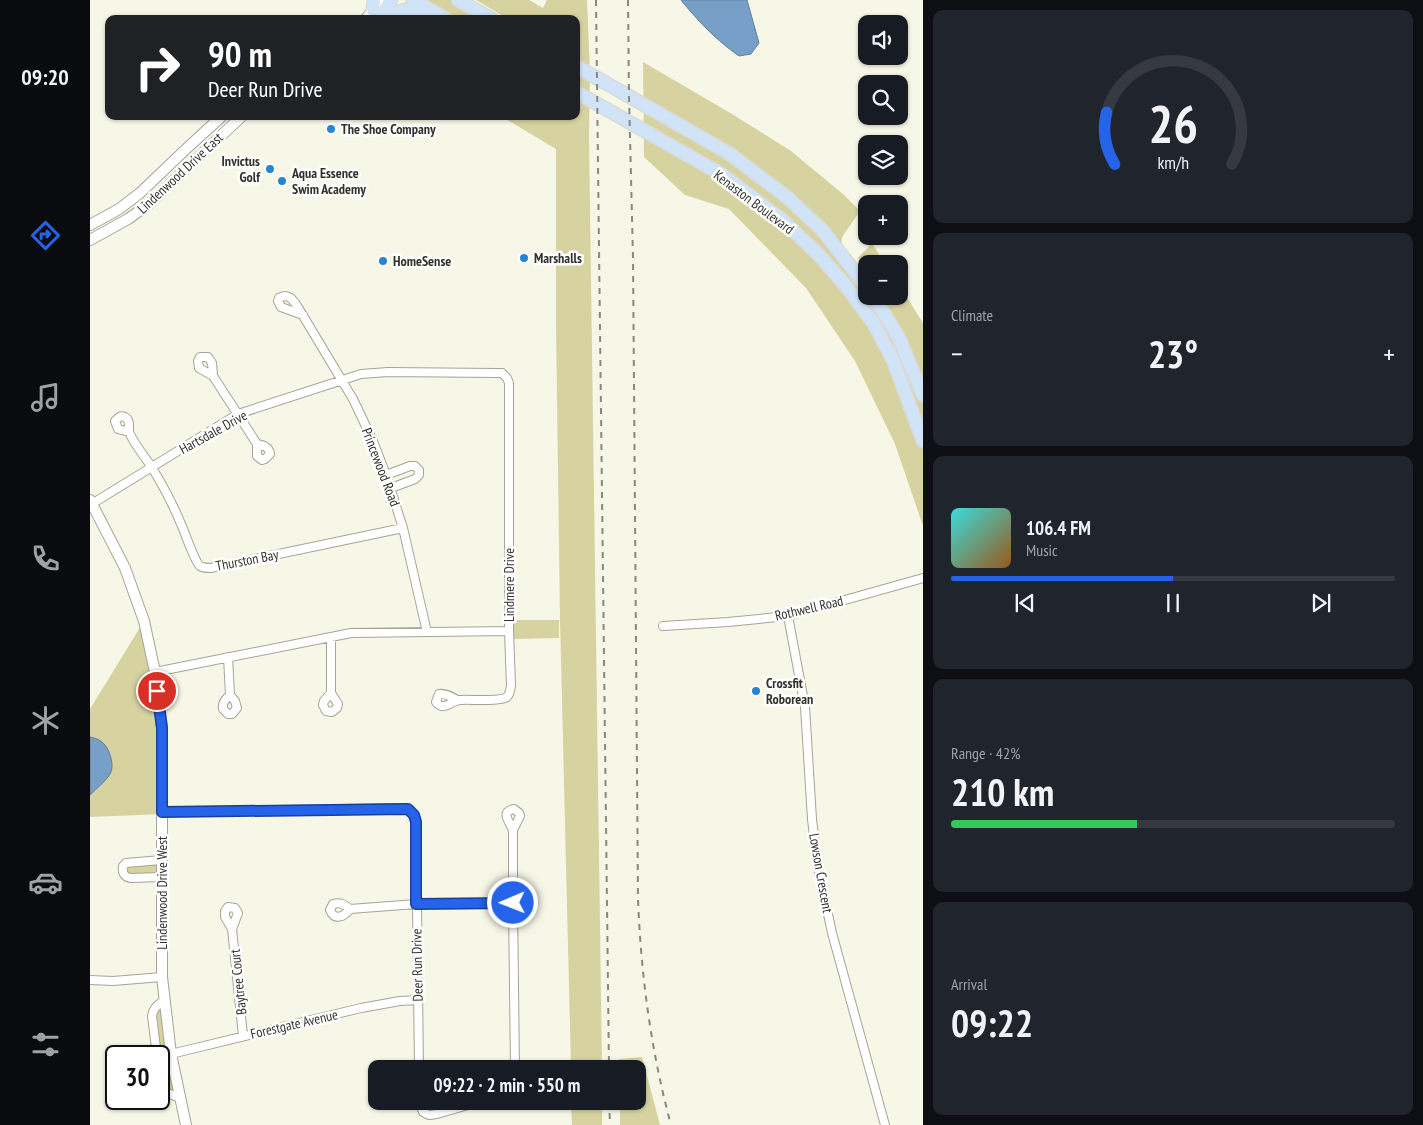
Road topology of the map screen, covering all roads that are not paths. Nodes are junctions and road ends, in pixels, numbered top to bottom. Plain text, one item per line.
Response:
1 (391, 0) edge
2 (398, 0) edge
3 (413, 0) edge
4 (458, 0) edge
5 (428, 9) junction
6 (378, 12) edge
7 (439, 15) edge
8 (485, 15) edge
9 (580, 68) edge
10 (580, 94) edge
11 (218, 120) edge
12 (238, 120) edge
13 (90, 225) edge
14 (90, 240) edge
15 (858, 275) edge
16 (879, 305) edge
17 (303, 315) dead end
18 (213, 376) dead end
19 (343, 381) junction
20 (923, 396) edge
21 (238, 414) junction
22 (129, 432) dead end
23 (923, 441) edge
24 (257, 444) dead end
25 (152, 467) junction
26 (386, 475) junction
27 (390, 488) junction
28 (91, 502) edge
29 (403, 528) junction
30 (923, 578) edge
31 (788, 616) junction
32 (663, 626) dead end
33 (509, 631) junction
34 (427, 632) junction
35 (330, 637) junction
36 (228, 657) junction
37 (155, 672) junction
38 (331, 693) dead end
39 (230, 695) dead end
40 (458, 700) dead end
41 (162, 812) junction
42 (513, 830) dead end
43 (162, 860) junction
44 (161, 876) junction
45 (513, 903) junction
46 (416, 904) junction
47 (350, 909) dead end
48 (232, 929) dead end
49 (162, 978) junction
50 (90, 980) edge
51 (164, 1000) junction
52 (418, 1000) junction
53 (243, 1036) junction
54 (155, 1045) edge
55 (171, 1054) junction
56 (419, 1060) edge
57 (516, 1060) edge
58 (170, 1094) edge
59 (180, 1098) junction
60 (422, 1110) edge
61 (451, 1110) edge
62 (183, 1124) edge
63 (885, 1125) edge

1 - 6 main road
2 - 6 street
3 - 5 main road
4 - 8 main road
5 - 6 main road
5 - 7 main road
9 - 15 main road, Kenaston Boulevard
10 - 23 main road, Kenaston Boulevard
11 - 13 street, Lindenwood Drive East
12 - 14 street, Lindenwood Drive East
16 - 20 main road
17 - 19 street, Princewood Road
18 - 21 street
19 - 21 street, Hartsdale Drive
19 - 26 street, Princewood Road
19 - 33 street, Lindmere Drive
21 - 24 street
21 - 25 street, Hartsdale Drive
22 - 25 street, Thurston Bay
25 - 28 street, Hartsdale Drive
25 - 29 street, Thurston Bay
26 - 27 street, Princewood Road
26 - 27 street
27 - 29 street, Princewood Road
28 - 37 street, Lindenwood Drive West
29 - 34 street, Princewood Road
30 - 31 street, Rothwell Road
31 - 32 street, Rothwell Road
31 - 63 street, Lowson Crescent
33 - 34 street, Lindmere Drive
33 - 40 street
34 - 35 street, Lindmere Drive
35 - 36 street, Lindmere Drive
35 - 38 street
36 - 37 street, Lindmere Drive
36 - 39 street
37 - 41 street, Lindenwood Drive West
41 - 43 street, Lindenwood Drive West
41 - 46 street, Deer Run Drive
42 - 45 street
43 - 44 street, Lindenwood Drive West
43 - 44 street
44 - 49 street, Lindenwood Drive West
45 - 46 street
45 - 57 street
46 - 47 street
46 - 52 street, Deer Run Drive
48 - 53 street, Baytree Court
49 - 50 street
49 - 51 street, Lindenwood Drive West
51 - 54 street
51 - 55 street, Lindenwood Drive West
52 - 53 street, Forestgate Avenue
52 - 56 street, Deer Run Drive
53 - 55 street, Forestgate Avenue
55 - 59 street, Lindenwood Drive West
58 - 59 street
59 - 62 street, Lindenwood Drive West
60 - 61 street

